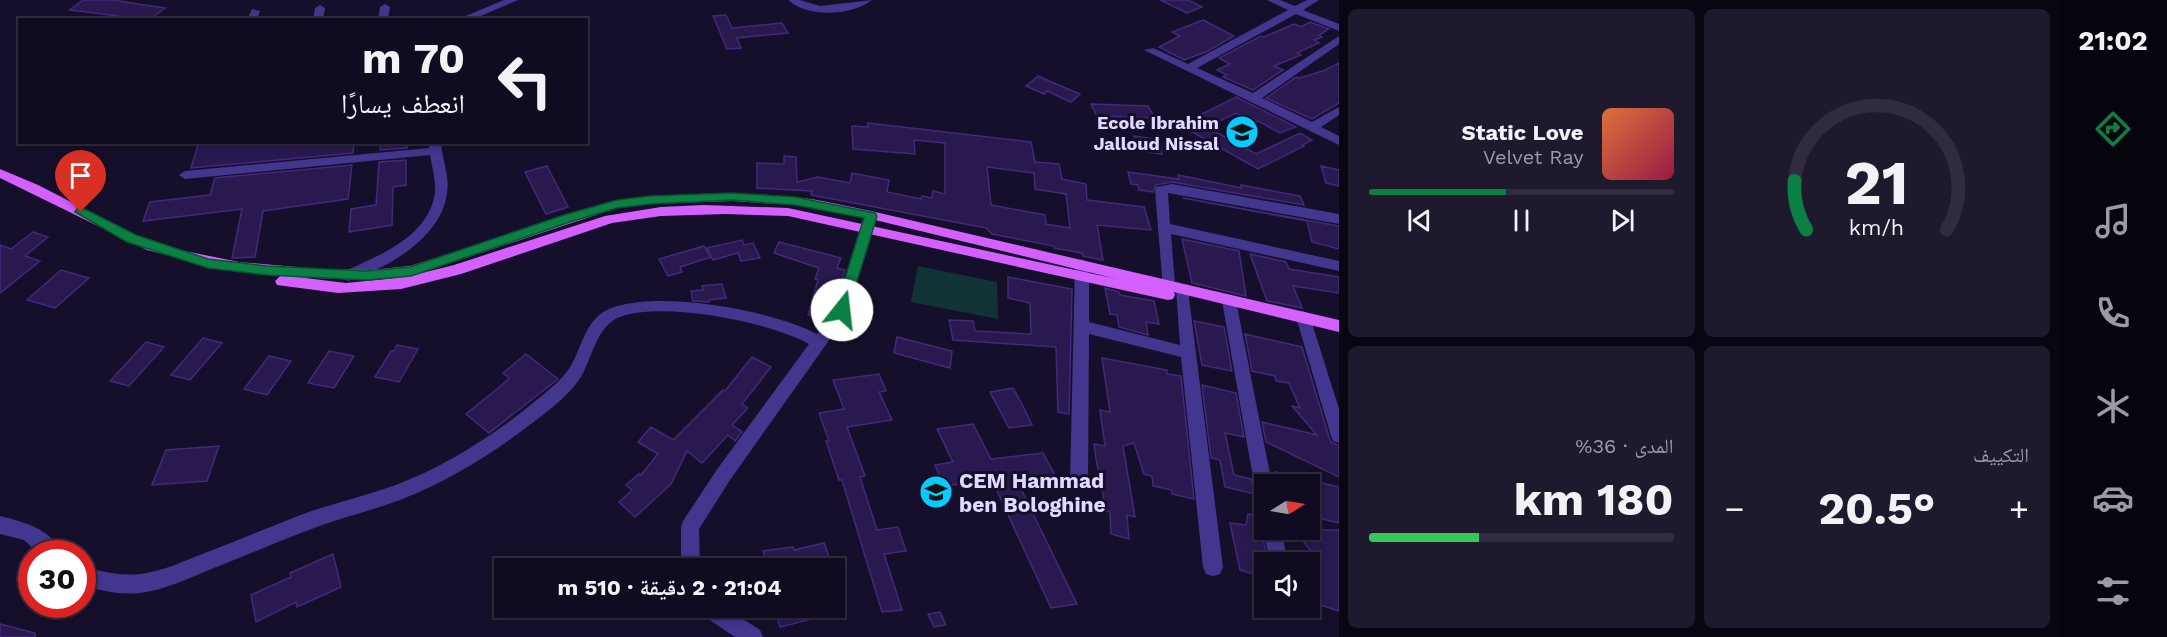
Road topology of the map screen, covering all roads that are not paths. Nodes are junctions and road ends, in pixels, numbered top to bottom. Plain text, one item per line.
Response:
1 (513, 0) edge
2 (793, 0) edge
3 (867, 0) edge
4 (1272, 0) edge
5 (1314, 0) edge
6 (385, 7) dead end
7 (320, 8) dead end
8 (1294, 10) junction
9 (318, 18) edge
10 (383, 18) edge
11 (466, 18) edge
12 (1339, 28) edge
13 (1339, 39) edge
14 (1149, 50) dead end
15 (1188, 68) junction
16 (1254, 98) junction
17 (1339, 110) edge
18 (1311, 128) junction
19 (1339, 141) edge
20 (435, 147) edge
21 (0, 172) edge
22 (185, 176) dead end
23 (0, 180) edge
24 (1339, 219) edge
25 (868, 222) junction
26 (1165, 228) junction
27 (1339, 266) edge
28 (1082, 270) junction
29 (348, 276) junction
30 (1178, 290) junction
31 (1229, 306) junction
32 (1305, 322) junction
33 (1082, 326) junction
34 (1339, 326) edge
35 (1339, 334) edge
36 (819, 342) junction
37 (1188, 353) junction
38 (1339, 436) edge
39 (1261, 474) edge
40 (1079, 483) dead end
41 (0, 525) edge
42 (38, 540) edge
43 (691, 558) edge
44 (1213, 567) dead end
45 (96, 580) edge
46 (724, 618) edge
47 (753, 637) edge

1 - 11 street
2 - 3 street
4 - 8 street
5 - 8 street
6 - 10 street
7 - 9 street
8 - 12 street
8 - 15 street
13 - 16 street
14 - 15 street
15 - 16 street
16 - 18 street
17 - 18 street
18 - 19 street
20 - 22 street
20 - 29 street
21 - 29 main road
23 - 25 main road
24 - 26 street
25 - 28 main road
25 - 29 main road
25 - 36 street
26 - 27 street
26 - 30 street
28 - 30 main road
28 - 33 street
30 - 31 main road
30 - 37 street
31 - 32 main road
31 - 39 street
32 - 34 main road
32 - 35 main road
32 - 38 street
33 - 37 street
33 - 40 street
36 - 43 street
36 - 45 street
37 - 44 street
41 - 42 street
46 - 47 street

